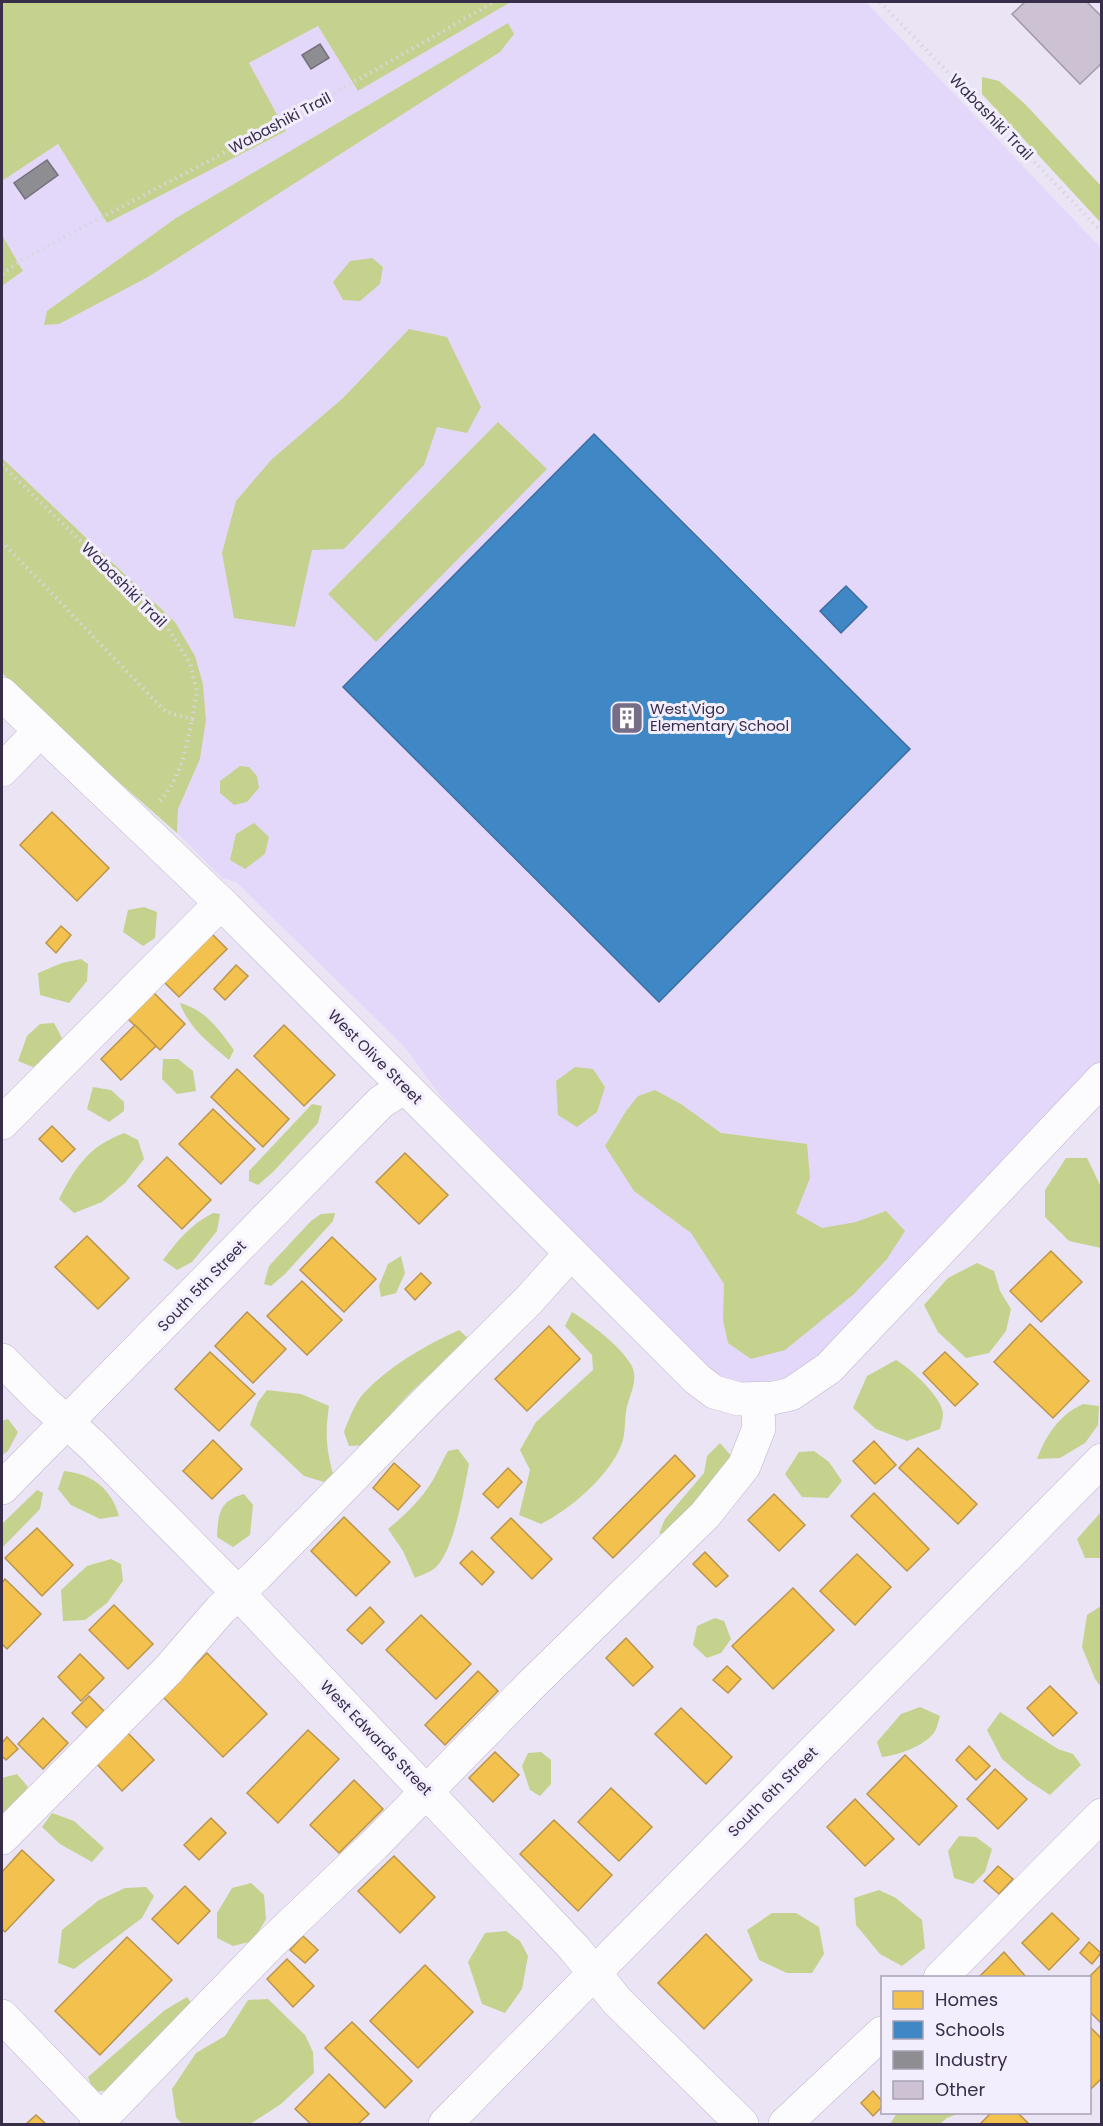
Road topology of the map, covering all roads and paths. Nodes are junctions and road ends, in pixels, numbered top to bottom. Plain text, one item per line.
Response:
1 (494, 2) edge
2 (880, 2) edge
3 (1101, 232) edge
4 (2, 274) edge
5 (2, 465) edge
6 (2, 542) edge
7 (2, 693) edge
8 (192, 719) junction
9 (40, 731) junction
10 (2, 770) edge
11 (139, 825) junction
12 (221, 903) junction
13 (405, 1087) junction
14 (1097, 1092) edge
15 (2, 1123) edge
16 (571, 1253) junction
17 (2, 1360) edge
18 (757, 1399) junction
19 (67, 1423) junction
20 (1101, 1460) edge
21 (2, 1488) edge
22 (238, 1593) junction
23 (426, 1791) junction
24 (1101, 1815) edge
25 (2, 1838) edge
26 (594, 1973) junction
27 (941, 1976) edge
28 (2, 2016) edge
29 (881, 2034) edge
30 (98, 2122) edge
31 (446, 2124) edge
32 (742, 2124) edge
33 (785, 2124) edge

1 - 4 path, Wabashiki Trail
2 - 3 path, Wabashiki Trail
5 - 8 path, Wabashiki Trail
6 - 8 path
7 - 9 street, West Olive Street
8 - 11 path, Wabashiki Trail
9 - 10 street
9 - 11 street, West Olive Street
11 - 12 street, West Olive Street
12 - 13 street, West Olive Street
12 - 15 street
13 - 16 street, West Olive Street
13 - 19 street, South 5th Street
14 - 18 street, West Olive Street
16 - 18 street, West Olive Street
16 - 22 street
17 - 19 street, West Edwards Street
18 - 23 street
19 - 21 street, South 5th Street
19 - 22 street, West Edwards Street
20 - 26 street, South 6th Street
22 - 23 street, West Edwards Street
22 - 25 street
23 - 26 street, West Edwards Street
23 - 30 street
24 - 27 street
26 - 31 street, South 6th Street
26 - 32 street, West Edwards Street
28 - 30 street
29 - 33 street

